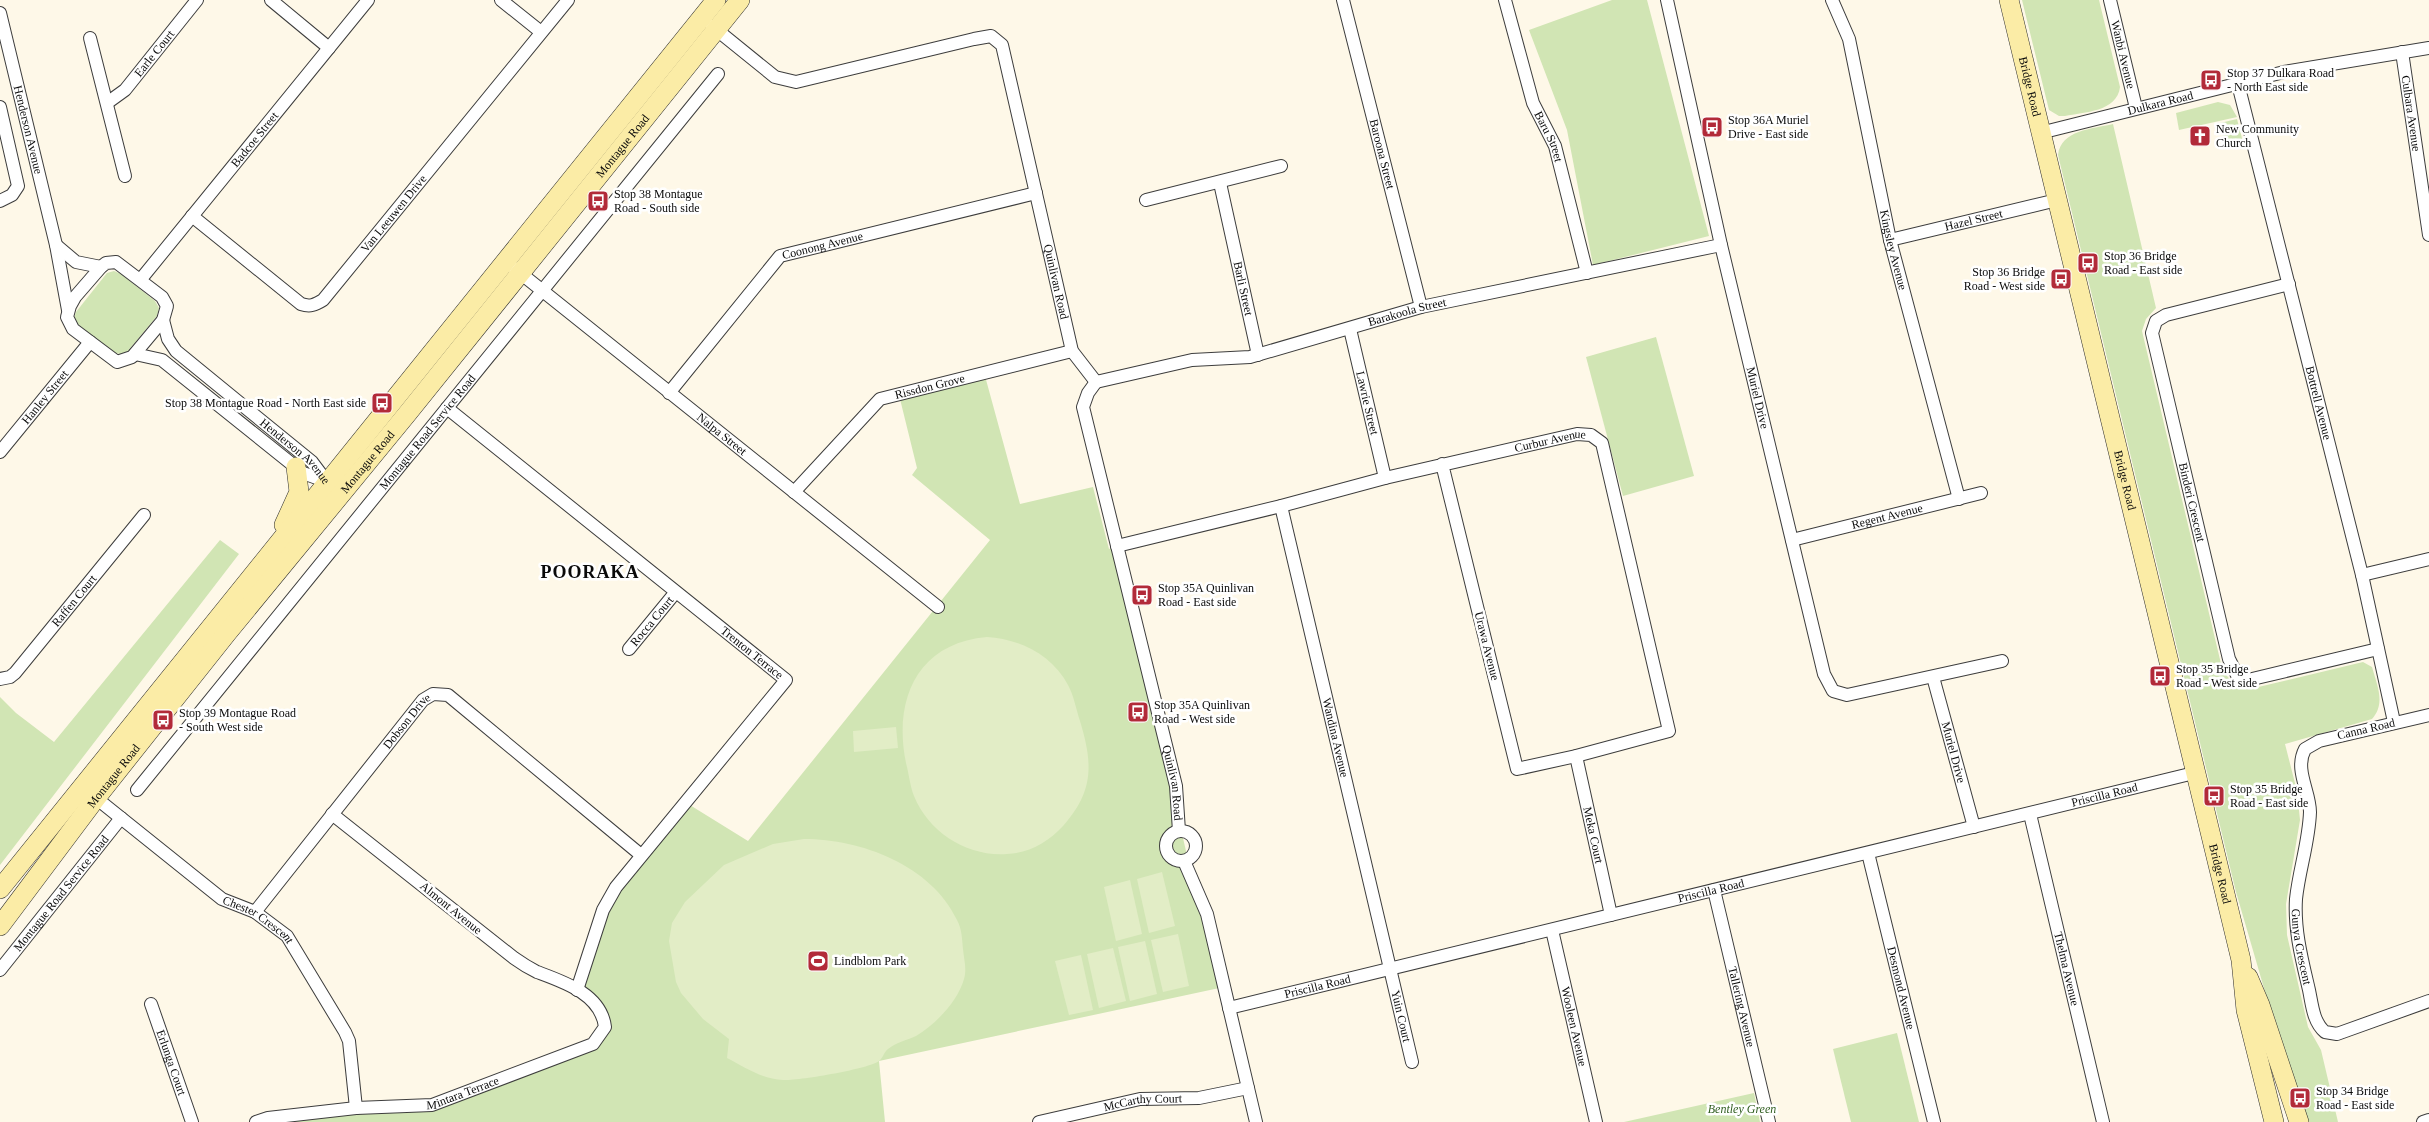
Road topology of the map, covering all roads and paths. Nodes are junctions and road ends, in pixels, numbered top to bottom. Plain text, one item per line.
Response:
1 (198, 0) edge
2 (270, 0) edge
3 (368, 0) edge
4 (502, 0) edge
5 (568, 0) edge
6 (716, 0) edge
7 (740, 0) edge
8 (1342, 0) edge
9 (1505, 0) edge
10 (1667, 0) edge
11 (1832, 0) edge
12 (2008, 0) edge
13 (2110, 0) edge
14 (0, 13) edge
15 (701, 18) junction
16 (716, 29) junction
17 (541, 32) junction
18 (90, 38) dead end
19 (329, 48) junction
20 (2429, 48) edge
21 (2402, 52) junction
22 (718, 74) dead end
23 (2238, 84) junction
24 (107, 103) junction
25 (0, 107) edge
26 (2136, 108) junction
27 (2040, 133) junction
28 (1281, 166) dead end
29 (125, 176) dead end
30 (1220, 183) junction
31 (1036, 193) junction
32 (1146, 200) dead end
33 (2056, 200) junction
34 (0, 201) edge
35 (2427, 207) edge
36 (192, 216) junction
37 (2429, 235) edge
38 (1890, 240) junction
39 (56, 245) junction
40 (1721, 245) junction
41 (505, 261) junction
42 (101, 267) junction
43 (520, 273) junction
44 (1587, 274) junction
45 (140, 279) junction
46 (2289, 284) junction
47 (542, 290) junction
48 (1421, 307) junction
49 (68, 310) junction
50 (163, 320) junction
51 (1350, 329) junction
52 (90, 342) junction
53 (1072, 351) junction
54 (135, 354) junction
55 (1258, 355) junction
56 (1096, 382) junction
57 (669, 393) junction
58 (447, 408) junction
59 (1, 449) edge
60 (1442, 464) junction
61 (296, 467) junction
62 (1385, 478) junction
63 (334, 488) junction
64 (794, 492) junction
65 (1981, 493) dead end
66 (1959, 498) junction
67 (1281, 506) junction
68 (144, 515) dead end
69 (1792, 540) junction
70 (1117, 546) junction
71 (273, 549) junction
72 (2429, 559) edge
73 (2362, 575) junction
74 (675, 593) junction
75 (938, 607) dead end
76 (629, 649) dead end
77 (2378, 649) junction
78 (2002, 661) dead end
79 (1933, 677) junction
80 (0, 679) edge
81 (2429, 715) edge
82 (2394, 722) junction
83 (2306, 749) joint
84 (1576, 756) junction
85 (2194, 773) junction
86 (137, 790) dead end
87 (89, 792) junction
88 (332, 814) junction
89 (2030, 814) junction
90 (121, 818) junction
91 (1974, 827) junction
92 (1179, 831) junction
93 (1868, 853) junction
94 (641, 855) junction
95 (1184, 861) junction
96 (0, 888) edge
97 (1714, 890) junction
98 (254, 912) junction
99 (1611, 915) junction
100 (0, 926) edge
101 (1552, 930) junction
102 (2241, 960) junction
103 (1390, 969) junction
104 (0, 970) edge
105 (577, 990) junction
106 (2429, 1001) edge
107 (151, 1004) dead end
108 (1229, 1008) junction
109 (1412, 1062) dead end
110 (2263, 1078) junction
111 (1248, 1088) junction
112 (356, 1108) junction
113 (2429, 1120) edge
114 (192, 1122) edge
115 (256, 1122) edge
116 (1039, 1122) edge
117 (1256, 1122) edge
118 (1596, 1122) edge
119 (1769, 1122) edge
120 (1934, 1122) edge
121 (2103, 1122) edge
122 (2274, 1122) edge
123 (2282, 1122) edge
124 (2299, 1122) edge
125 (2423, 1122) edge

1 - 24 street, Earle Court
2 - 19 street
3 - 19 street, Badcoe Street
4 - 17 street
5 - 17 street, Van Leeuwen Drive
6 - 15 main road, Montague Road
7 - 16 main road, Montague Road
8 - 48 street, Baroona Street
9 - 44 street, Baru Street
10 - 40 street, Muriel Drive
11 - 38 street, Kingsley Avenue
12 - 27 main road, Bridge Road
13 - 26 street, Wanbi Avenue
14 - 39 street, Henderson Avenue
15 - 16 street, Quinlivan Road
15 - 41 main road, Montague Road
16 - 31 street, Quinlivan Road
16 - 43 main road, Montague Road
17 - 36 street, Van Leeuwen Drive
18 - 24 street
19 - 36 street, Badcoe Street
20 - 21 street, Dulkara Road
21 - 23 street, Dulkara Road
21 - 35 street, Culbara Avenue
22 - 47 street, Montague Road Service Road
23 - 26 street, Dulkara Road
23 - 46 street, Bottrell Avenue
24 - 29 street
25 - 34 street
26 - 27 street, Dulkara Road
27 - 33 main road, Bridge Road
28 - 30 street
30 - 32 street
30 - 55 street, Barli Street
31 - 53 street, Quinlivan Road
31 - 57 street, Coonong Avenue
33 - 38 street, Hazel Street
33 - 85 main road, Bridge Road
35 - 37 street, Culbara Avenue
36 - 45 street, Badcoe Street
38 - 66 street, Kingsley Avenue
39 - 42 street
39 - 49 street, Henderson Avenue
40 - 44 street, Barakoola Street
40 - 69 street, Muriel Drive
41 - 43 street, Nalpa Street
41 - 63 main road, Montague Road
42 - 45 street
42 - 49 street
43 - 47 street, Nalpa Street
43 - 63 main road, Montague Road
44 - 48 street, Barakoola Street
45 - 50 street
46 - 73 street, Bottrell Avenue
46 - 77 street, Binderi Crescent
47 - 57 street, Nalpa Street
47 - 58 street, Montague Road Service Road
48 - 51 street, Barakoola Street
49 - 52 street
50 - 54 street
50 - 63 street, Henderson Avenue
51 - 55 street, Barakoola Street
51 - 62 street, Lawrie Street
52 - 54 street
52 - 59 street, Hanley Street
53 - 56 street, Quinlivan Road
53 - 64 street, Rissdon Grove
54 - 61 street, Henderson Avenue
55 - 56 street, Barakoola Street
56 - 70 street, Quinlivan Road
57 - 64 street, Nalpa Street
58 - 74 street, Trenton Terrace
58 - 86 street, Montague Road Service Road
60 - 62 street, Curbur Avenue
60 - 84 street, Urawa Avenue
60 - 84 street, Curbur Avenue
61 - 63 street, Henderson Avenue
61 - 71 main road
62 - 67 street, Curbur Avenue
63 - 71 main road, Montague Road
63 - 87 main road, Montague Road
64 - 75 street, Nalpa Street
65 - 66 street, Regent Avenue
66 - 69 street, Regent Avenue
67 - 70 street, Curbur Avenue
67 - 103 street, Wandina Avenue
68 - 80 street, Raffen Court
69 - 79 street, Muriel Drive
70 - 92 street, Quinlivan Road
71 - 87 main road, Montague Road
72 - 73 street
73 - 77 street, Bottrell Avenue
74 - 76 street, Rocca Court
74 - 94 street, Trenton Terrace
77 - 82 street, Bottrell Avenue
78 - 79 street, Muriel Drive
79 - 91 street, Muriel Drive
81 - 82 street, Canna Road
82 - 83 street, Canna Road
83 - 106 street, Gunya Crescent
84 - 99 street, Meka Court
85 - 89 street, Priscilla Road
85 - 102 main road, Bridge Road
87 - 90 street, Chester Crescent
87 - 96 main road, Montague Road
87 - 100 main road, Montague Road
88 - 94 street, Dobson Drive
88 - 98 street, Dobson Drive
88 - 105 street, Almont Avenue
89 - 91 street, Priscilla Road
89 - 121 street, Thelma Avenue
90 - 98 street, Chester Crescent
90 - 104 street, Montague Road Service Road
91 - 93 street, Priscilla Road
92 - 95 street
92 - 95 street
93 - 97 street, Priscilla Road
93 - 120 street, Desmond Avenue
94 - 105 street, Trenton Terrace
95 - 108 street
97 - 99 street, Priscilla Road
97 - 119 street, Tallering Avenue
98 - 112 street, Chester Crescent
99 - 101 street, Priscilla Road
101 - 103 street, Priscilla Road
101 - 118 street, Wooleen Avenue
102 - 110 main road, Bridge Road
102 - 124 main road, Bridge Road
103 - 108 street, Priscilla Road
103 - 109 street, Yuin Court
105 - 112 street, Mintara Terrace
107 - 114 street, Erlunga Court
108 - 111 street
110 - 122 main road, Bridge Road
110 - 123 main road
111 - 116 street, McCarthy Court
111 - 117 street
112 - 115 street, Mintara Terrace
113 - 125 street

